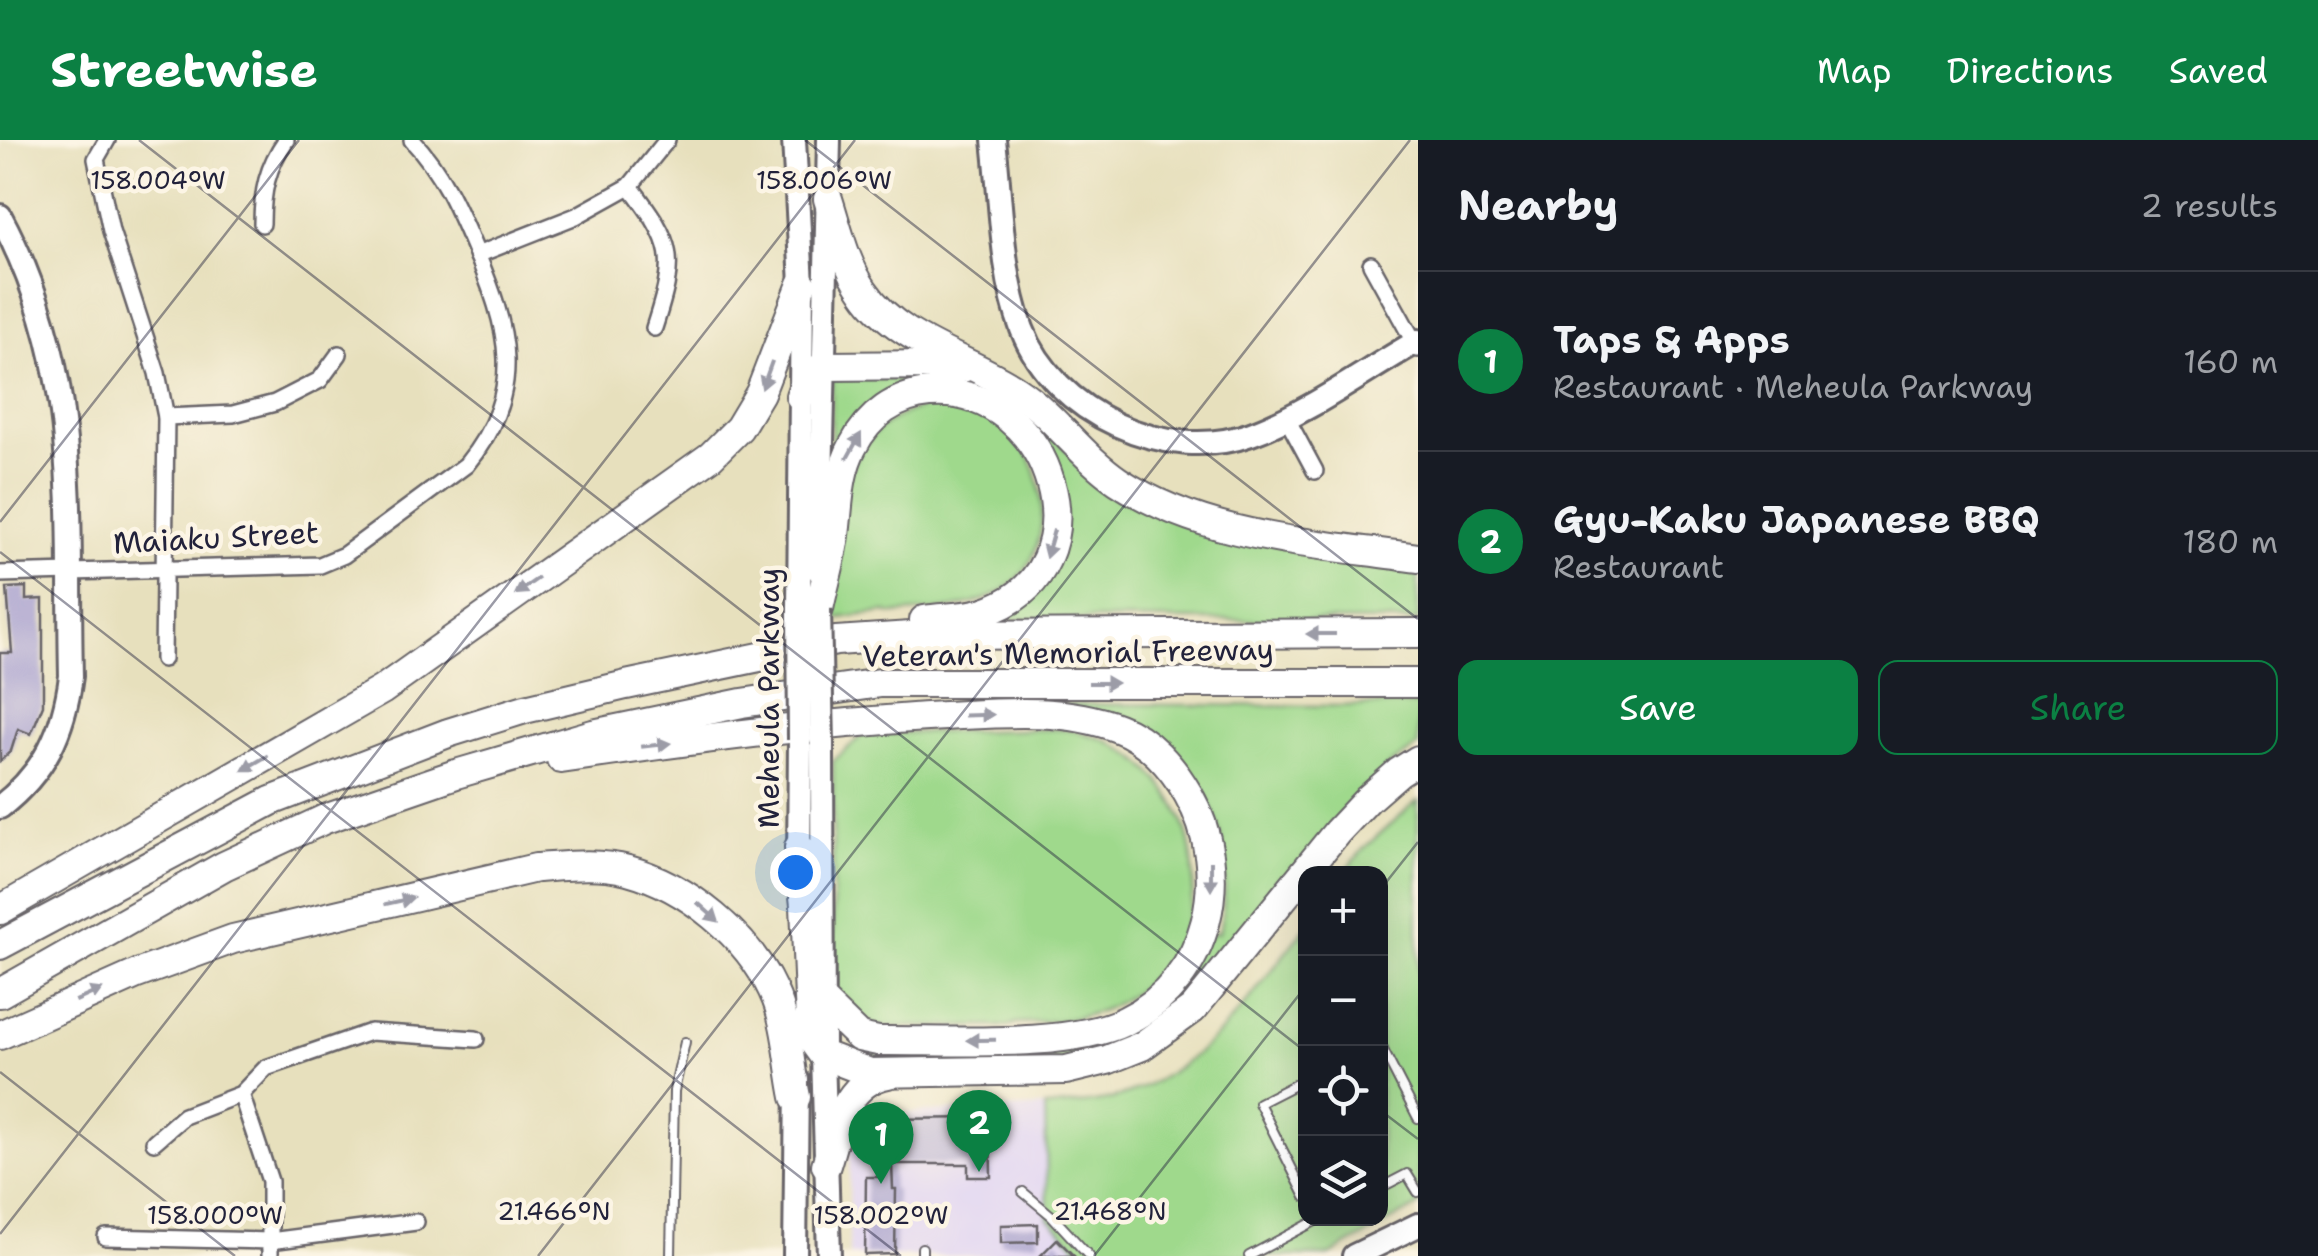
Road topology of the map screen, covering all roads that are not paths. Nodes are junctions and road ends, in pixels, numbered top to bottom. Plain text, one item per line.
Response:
1 (107, 140) edge
2 (286, 140) edge
3 (412, 140) edge
4 (668, 140) edge
5 (794, 140) edge
6 (828, 140) edge
7 (994, 140) edge
8 (630, 186) junction
9 (828, 199) junction
10 (0, 216) edge
11 (262, 224) dead end
12 (477, 255) junction
13 (1370, 264) dead end
14 (802, 284) junction
15 (654, 328) dead end
16 (1417, 344) edge
17 (339, 354) dead end
18 (824, 366) junction
19 (998, 379) junction
20 (800, 396) junction
21 (166, 417) junction
22 (1286, 417) junction
23 (1315, 471) dead end
24 (1418, 558) edge
25 (163, 570) junction
26 (69, 572) junction
27 (0, 574) edge
28 (809, 609) junction
29 (1418, 634) edge
30 (163, 659) dead end
31 (1418, 683) edge
32 (811, 742) junction
33 (1418, 760) edge
34 (456, 774) junction
35 (271, 801) junction
36 (0, 807) edge
37 (798, 847) junction
38 (0, 910) edge
39 (0, 945) edge
40 (0, 993) edge
41 (824, 1003) junction
42 (0, 1036) edge
43 (476, 1039) dead end
44 (685, 1042) dead end
45 (1381, 1046) edge
46 (823, 1054) junction
47 (889, 1074) junction
48 (1298, 1083) edge
49 (242, 1094) junction
50 (796, 1098) junction
51 (1418, 1118) edge
52 (154, 1142) dead end
53 (826, 1165) junction
54 (1418, 1168) edge
55 (1407, 1174) junction
56 (1298, 1181) edge
57 (1388, 1184) edge
58 (1023, 1192) dead end
59 (1418, 1192) edge
60 (416, 1222) dead end
61 (1418, 1225) edge
62 (1305, 1226) edge
63 (106, 1237) dead end
64 (270, 1248) edge
65 (672, 1256) edge
66 (795, 1256) edge
67 (829, 1256) edge
68 (1088, 1256) edge
69 (1249, 1256) edge
70 (1354, 1256) edge

1 - 21 street
2 - 11 street
3 - 12 street, Maiaku Street
4 - 8 street
5 - 14 main road, Meheula Parkway
6 - 9 main road, Meheula Parkway
7 - 22 main road
8 - 12 street
8 - 15 street
9 - 18 main road, Meheula Parkway
9 - 19 highway
10 - 26 main road
12 - 25 street, Maiaku Street
13 - 16 street
14 - 20 main road, Meheula Parkway
14 -> 38 highway
16 - 22 main road
17 - 21 street
18 - 19 highway
18 - 20 highway
18 - 28 main road, Meheula Parkway
19 - 24 highway
20 - 28 main road, Meheula Parkway
21 - 25 street
22 - 23 street
25 - 26 street, Maiaku Street
25 - 30 street
26 - 27 street, Maiaku Street
26 - 36 main road
28 - 32 main road, Meheula Parkway, bridge
28 -> 35 highway
29 -> 35 highway, Veteran's Memorial Freeway
34 -> 31 highway, Veteran's Memorial Freeway
32 - 37 main road, Meheula Parkway
32 - 41 main road, Meheula Parkway
33 - 47 highway
34 - 40 highway, Veteran's Memorial Freeway
34 -> 41 highway
35 - 39 highway, Veteran's Memorial Freeway
37 - 46 highway
37 - 50 main road, Meheula Parkway
41 - 46 main road, Meheula Parkway
42 -> 50 highway
43 - 49 street
44 - 65 lane
45 - 51 lane
46 - 47 highway
46 - 53 main road, Meheula Parkway
47 - 53 highway
48 - 56 lane
49 - 52 street
49 - 64 street
50 - 66 main road, Meheula Parkway
53 - 67 main road, Meheula Parkway
54 - 55 lane
55 - 57 lane
55 - 59 lane
58 - 68 lane
60 - 64 street
61 - 70 main road
62 - 69 lane
63 - 64 street

